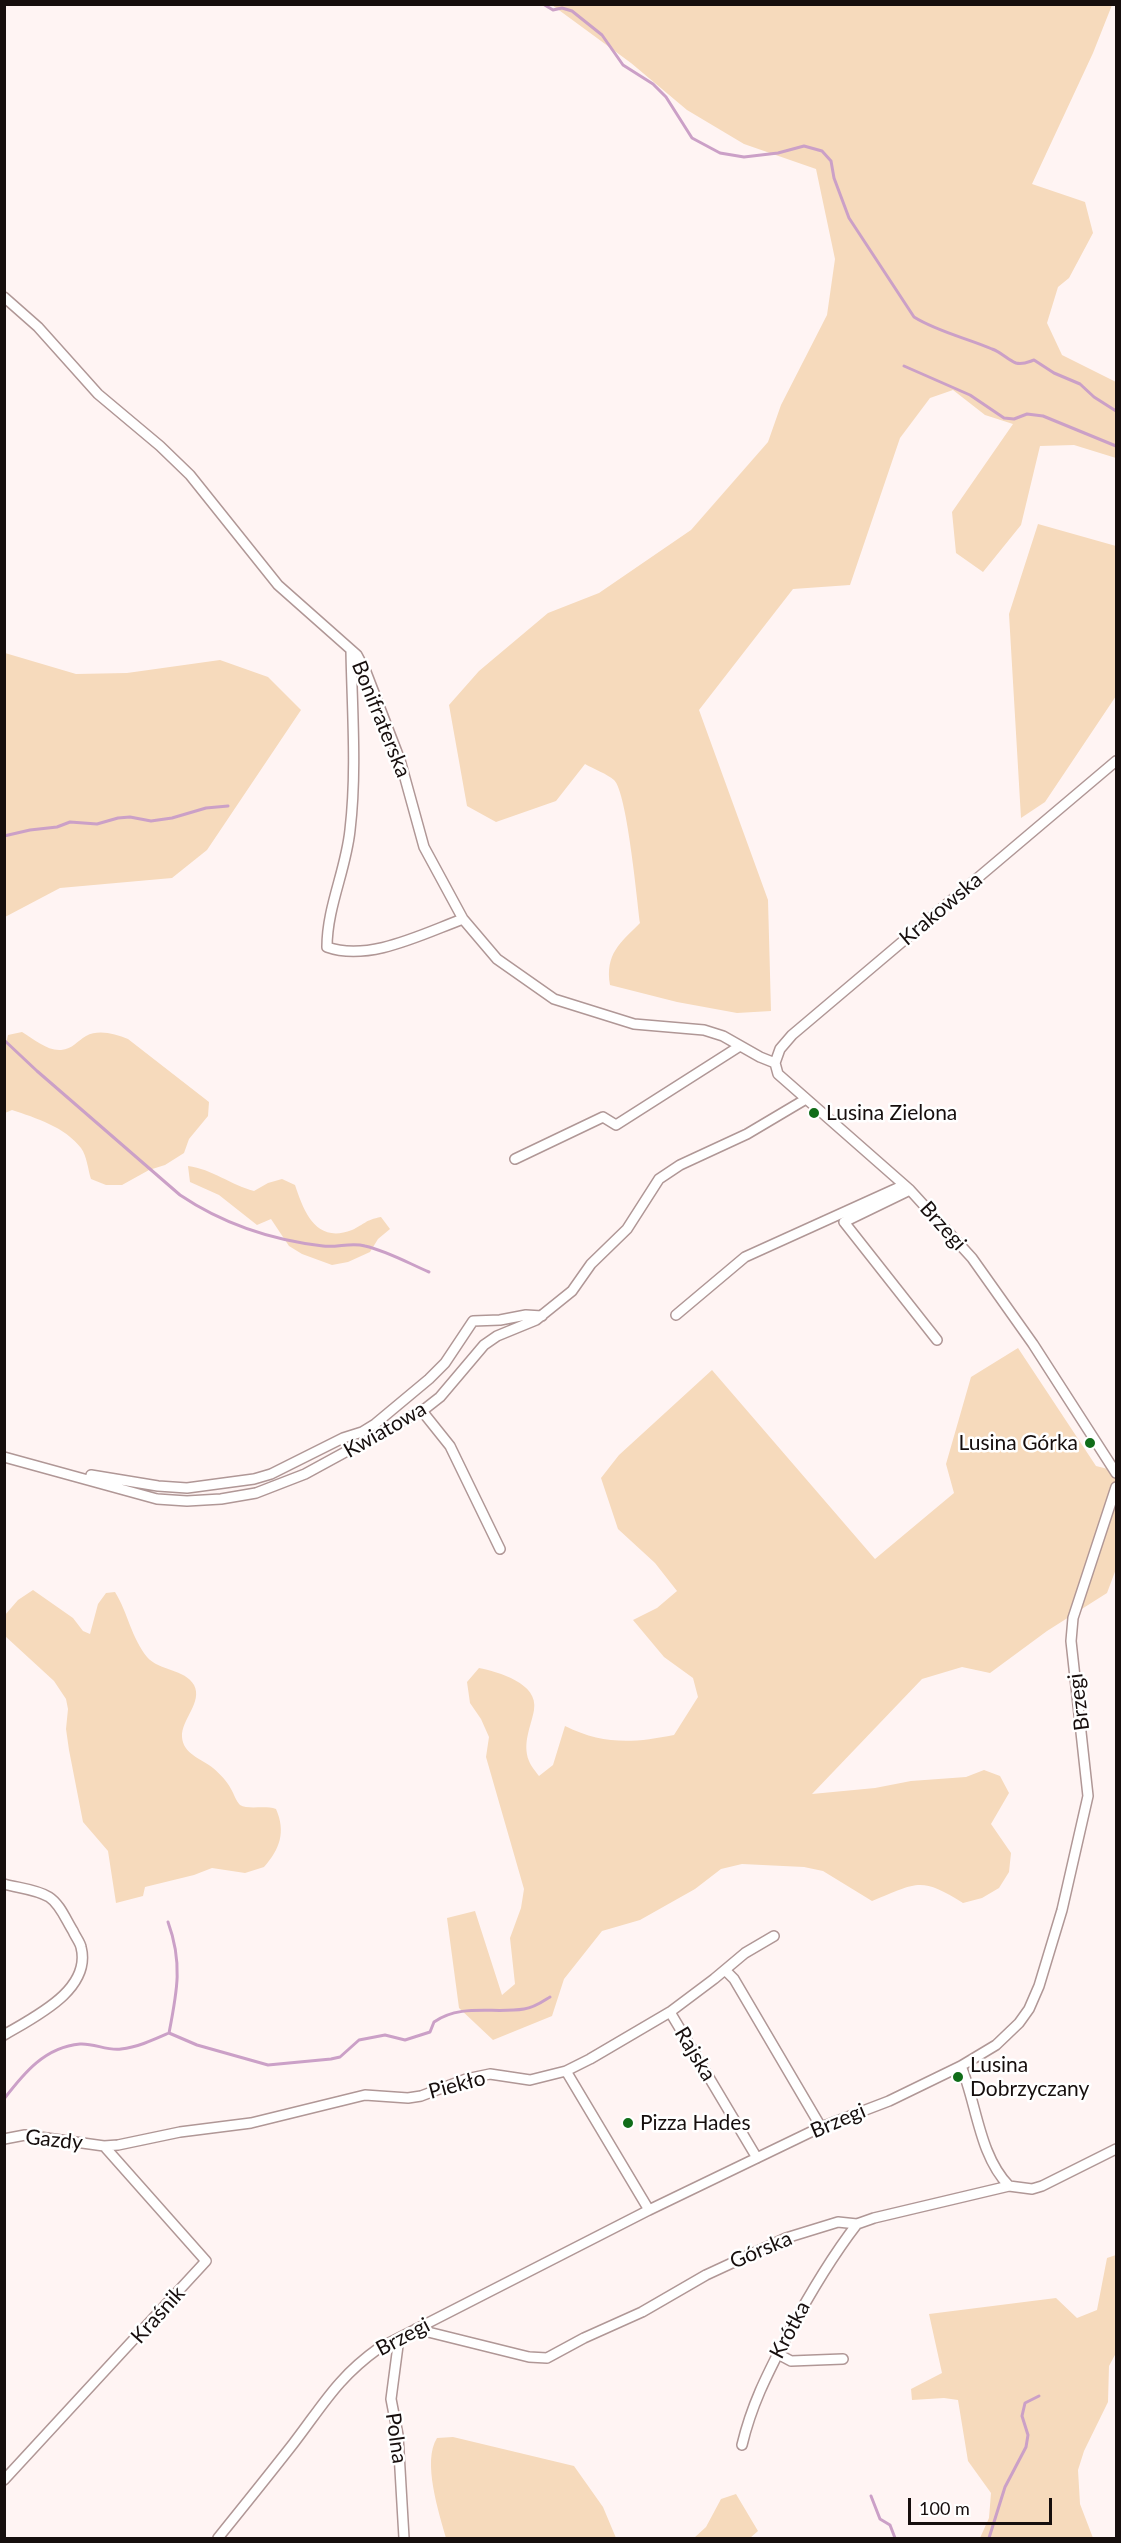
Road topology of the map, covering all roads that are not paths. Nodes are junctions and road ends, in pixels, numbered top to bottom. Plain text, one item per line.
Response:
1 (4, 297) edge
2 (351, 650) junction
3 (1116, 761) edge
4 (463, 920) junction
5 (740, 1046) junction
6 (775, 1063) junction
7 (806, 1099) junction
8 (515, 1159) dead end
9 (907, 1188) junction
10 (676, 1315) dead end
11 (542, 1316) junction
12 (937, 1340) dead end
13 (422, 1411) junction
14 (4, 1457) edge
15 (52, 1470) junction
16 (1116, 1473) edge
17 (1116, 1487) edge
18 (500, 1549) dead end
19 (4, 1884) edge
20 (774, 1935) dead end
21 (725, 1970) junction
22 (670, 2012) junction
23 (4, 2035) edge
24 (961, 2066) junction
25 (566, 2071) junction
26 (821, 2127) junction
27 (4, 2139) edge
28 (104, 2146) junction
29 (1116, 2149) edge
30 (758, 2158) junction
31 (1010, 2186) junction
32 (650, 2210) junction
33 (857, 2224) junction
34 (416, 2329) junction
35 (399, 2338) junction
36 (778, 2354) junction
37 (843, 2359) dead end
38 (742, 2445) dead end
39 (4, 2480) edge
40 (218, 2538) edge
41 (404, 2538) edge

1 - 2 street, Bonifraterska
2 - 4 street, Bonifraterska
2 - 4 street
3 - 6 street, Krakowska
4 - 5 street, Bonifraterska
5 - 6 street, Bonifraterska
5 - 8 street
6 - 7 street, Brzegi
7 - 9 street, Brzegi
7 - 11 street, Kwiatowa
9 - 10 street
9 - 12 street, Brzegi
9 - 16 street, Brzegi
11 - 13 street, Kwiatowa
11 - 15 street
13 - 15 street, Kwiatowa
13 - 18 street
14 - 15 street, Kwiatowa
17 - 24 street, Brzegi
19 - 23 street
20 - 21 street, Piekło
21 - 22 street, Piekło
21 - 26 street
22 - 25 street, Piekło
22 - 30 street, Rajska
24 - 26 street, Brzegi
24 - 31 street
25 - 28 street, Piekło
25 - 32 street
26 - 30 street, Brzegi
27 - 28 street, Gazdy
28 - 39 street, Kraśnik
29 - 31 street, Górska
30 - 32 street, Brzegi
31 - 33 street, Górska
32 - 34 street, Brzegi
33 - 34 street, Górska
33 - 36 street, Krótka
34 - 35 street, Brzegi
35 - 40 street, Brzegi
35 - 41 street, Polna
36 - 37 street
36 - 38 street, Krótka

